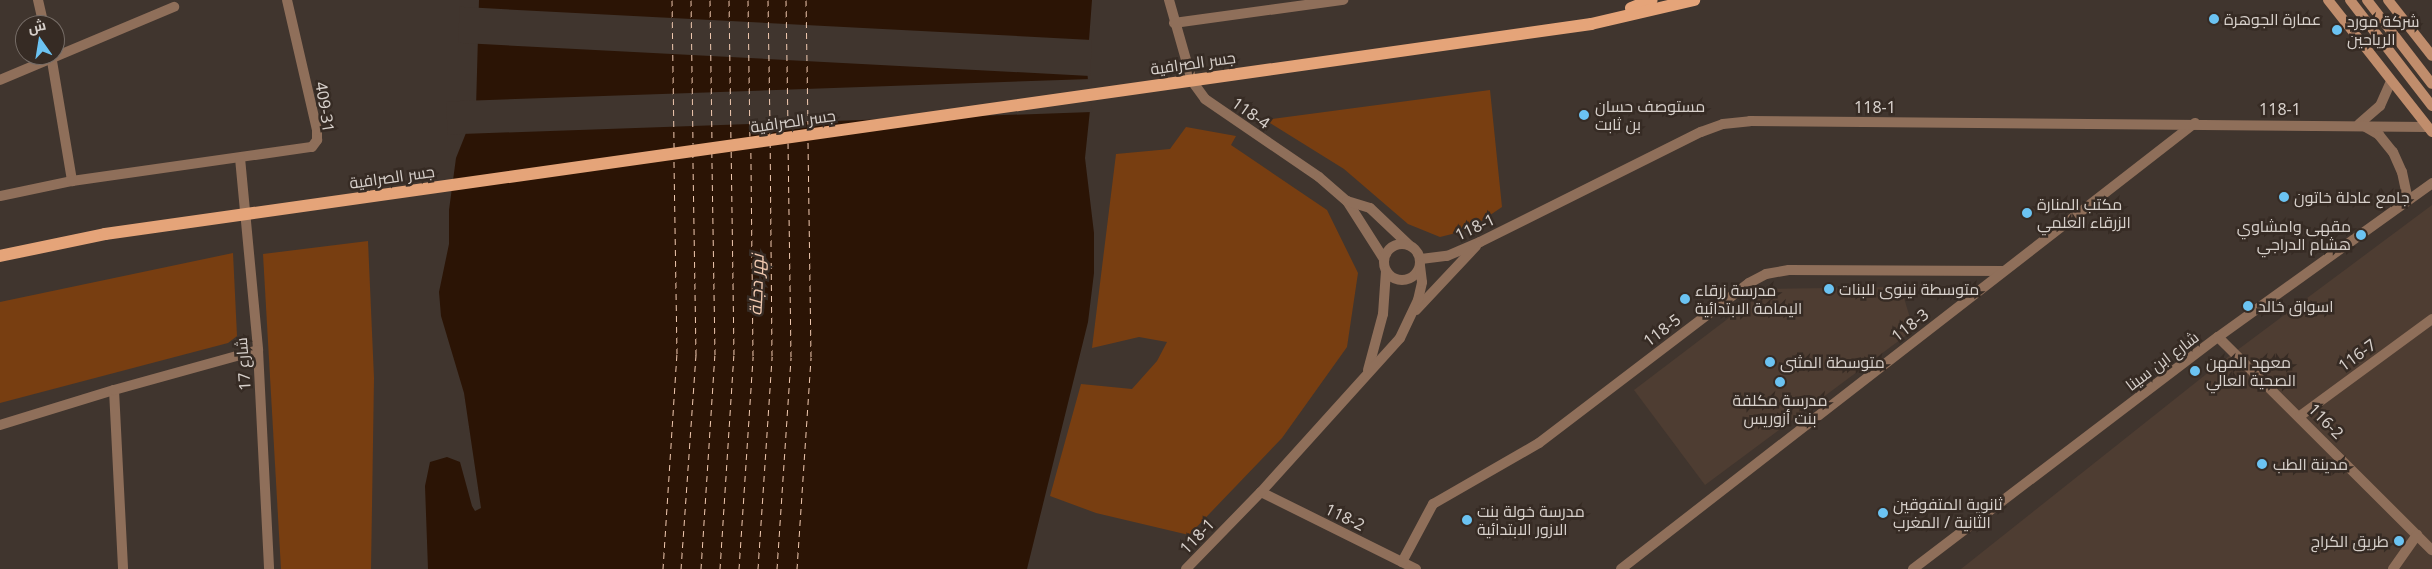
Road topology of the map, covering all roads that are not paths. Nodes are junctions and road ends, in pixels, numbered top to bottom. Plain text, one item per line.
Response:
1 (38, 0) edge
2 (287, 0) edge
3 (1169, 0) edge
4 (1343, 0) edge
5 (1652, 0) edge
6 (1694, 0) edge
7 (2328, 0) edge
8 (2350, 0) edge
9 (2367, 0) edge
10 (2388, 0) edge
11 (1318, 2) edge
12 (174, 8) dead end
13 (42, 15) edge
14 (1174, 22) junction
15 (1591, 24) junction
16 (65, 51) edge
17 (2432, 56) edge
18 (32, 65) edge
19 (53, 65) edge
20 (0, 80) edge
21 (2391, 81) junction
22 (2432, 84) edge
23 (2432, 106) edge
24 (2195, 124) junction
25 (2359, 124) junction
26 (2430, 130) edge
27 (240, 158) junction
28 (72, 181) junction
29 (2432, 183) edge
30 (0, 196) edge
31 (2408, 200) junction
32 (1347, 201) junction
33 (1480, 242) junction
34 (1409, 245) junction
35 (0, 256) edge
36 (1384, 259) junction
37 (1420, 262) junction
38 (1386, 271) junction
39 (2004, 271) junction
40 (1414, 313) junction
41 (2432, 319) edge
42 (2218, 337) junction
43 (258, 350) junction
44 (1368, 370) junction
45 (114, 390) junction
46 (2300, 416) junction
47 (0, 425) edge
48 (1261, 492) junction
49 (2417, 535) junction
50 (2432, 550) edge
51 (1402, 562) junction
52 (123, 569) edge
53 (268, 569) edge
54 (1186, 569) edge
55 (1416, 569) edge
56 (1621, 569) edge
57 (1913, 569) edge
58 (2393, 569) edge

1 - 13 street
2 - 27 street, 409-31
3 - 14 street, 118-4
4 - 11 street
5 - 15 main road
6 - 15 main road
7 - 21 main road
8 - 23 main road
9 - 22 main road
10 - 17 main road
11 - 14 street
12 - 16 street
14 - 32 street, 118-4
15 - 35 main road, جسر الصرافية, bridge
18 - 20 street
19 - 28 street
21 - 25 street
21 - 26 main road
24 - 25 street, 118-1
24 - 33 street, 118-1
24 - 39 street, 118-3
25 - 26 street, 118-1
25 - 31 street
27 - 28 street, 409-31
27 - 43 street, شارع 17
28 - 30 street, 409-31
29 - 31 street, شارع ابن سينا
31 - 42 street, شارع ابن سينا
32 - 34 street, 118-4
32 - 36 street, 118-4
33 - 37 street, 118-1
33 - 40 street
34 - 36 street
34 - 37 street
36 - 38 street
37 - 38 street
37 - 40 street, 118-1
38 - 44 street
39 - 51 street, 118-5
39 - 56 street, 118-3
40 - 44 street, 118-1
41 - 46 street, 116-7
42 - 46 street, 116-2
42 - 57 street, شارع ابن سينا
43 - 45 street
43 - 53 street, شارع 17
44 - 48 street, 118-1
45 - 47 street
45 - 52 street
46 - 49 street, 116-2
48 - 51 street, 118-2
48 - 54 street, 118-1
49 - 50 street, 116-2
49 - 58 street
51 - 55 street, 118-2

